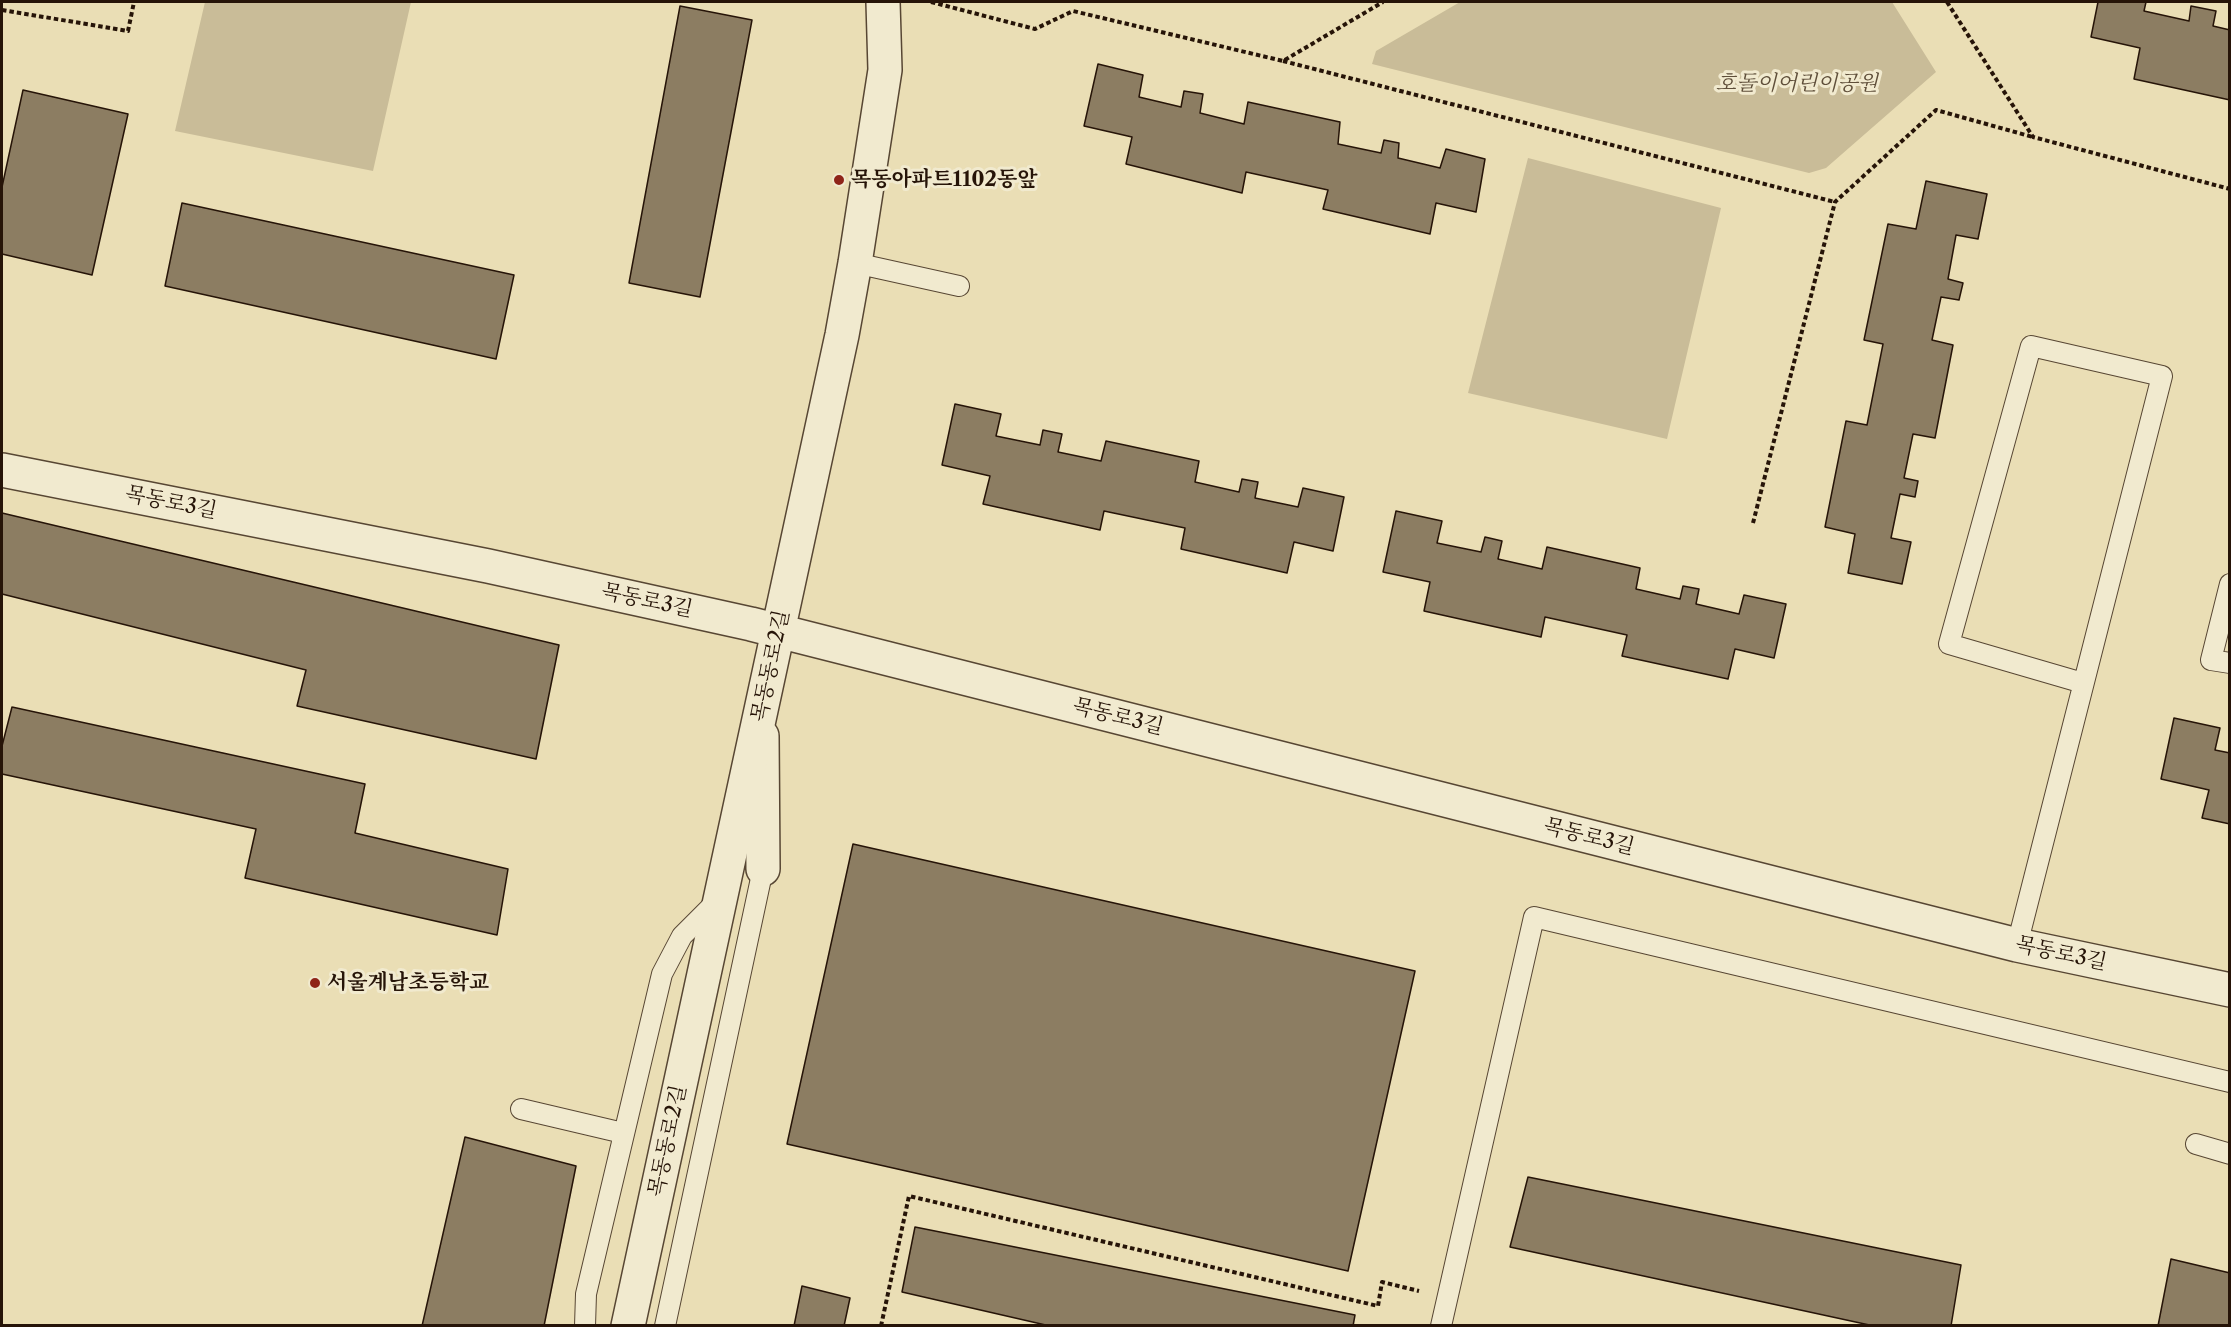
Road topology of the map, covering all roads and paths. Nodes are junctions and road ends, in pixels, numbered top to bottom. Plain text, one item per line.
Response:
1 (134, 2) edge
2 (883, 2) edge
3 (931, 2) edge
4 (1383, 2) edge
5 (1947, 2) edge
6 (2, 10) edge
7 (1283, 61) junction
8 (2033, 137) junction
9 (2229, 189) edge
10 (1834, 202) junction
11 (855, 263) junction
12 (959, 286) dead end
13 (2, 470) edge
14 (1753, 523) dead end
15 (2229, 584) edge
16 (779, 631) junction
17 (2229, 663) edge
18 (2083, 682) junction
19 (762, 711) junction
20 (763, 869) joint
21 (719, 899) junction
22 (2017, 945) junction
23 (2229, 990) edge
24 (2229, 1082) edge
25 (521, 1109) dead end
26 (623, 1133) junction
27 (2196, 1144) dead end
28 (2229, 1154) edge
29 (1447, 1298) junction
30 (585, 1326) edge
31 (628, 1326) edge
32 (665, 1326) edge
33 (881, 1326) edge
34 (1441, 1326) edge

1 - 6 path
2 - 11 street, 목동동로2길
3 - 7 path
4 - 7 path
5 - 8 path
7 - 10 path
8 - 9 path
8 - 10 path
10 - 14 path
11 - 12 lane
11 - 16 street, 목동동로2길
13 - 16 street, 목동로3길
15 - 17 lane
16 - 19 street, 목동동로2길
16 - 22 street, 목동로3길
18 - 18 lane
18 - 22 lane
19 - 20 street
19 - 21 street, 목동동로2길
20 - 32 lane
21 - 26 lane
21 - 31 street, 목동동로2길
22 - 23 street, 목동로3길
24 - 29 lane
25 - 26 lane
26 - 30 lane
27 - 28 lane
29 - 33 path
29 - 34 lane

